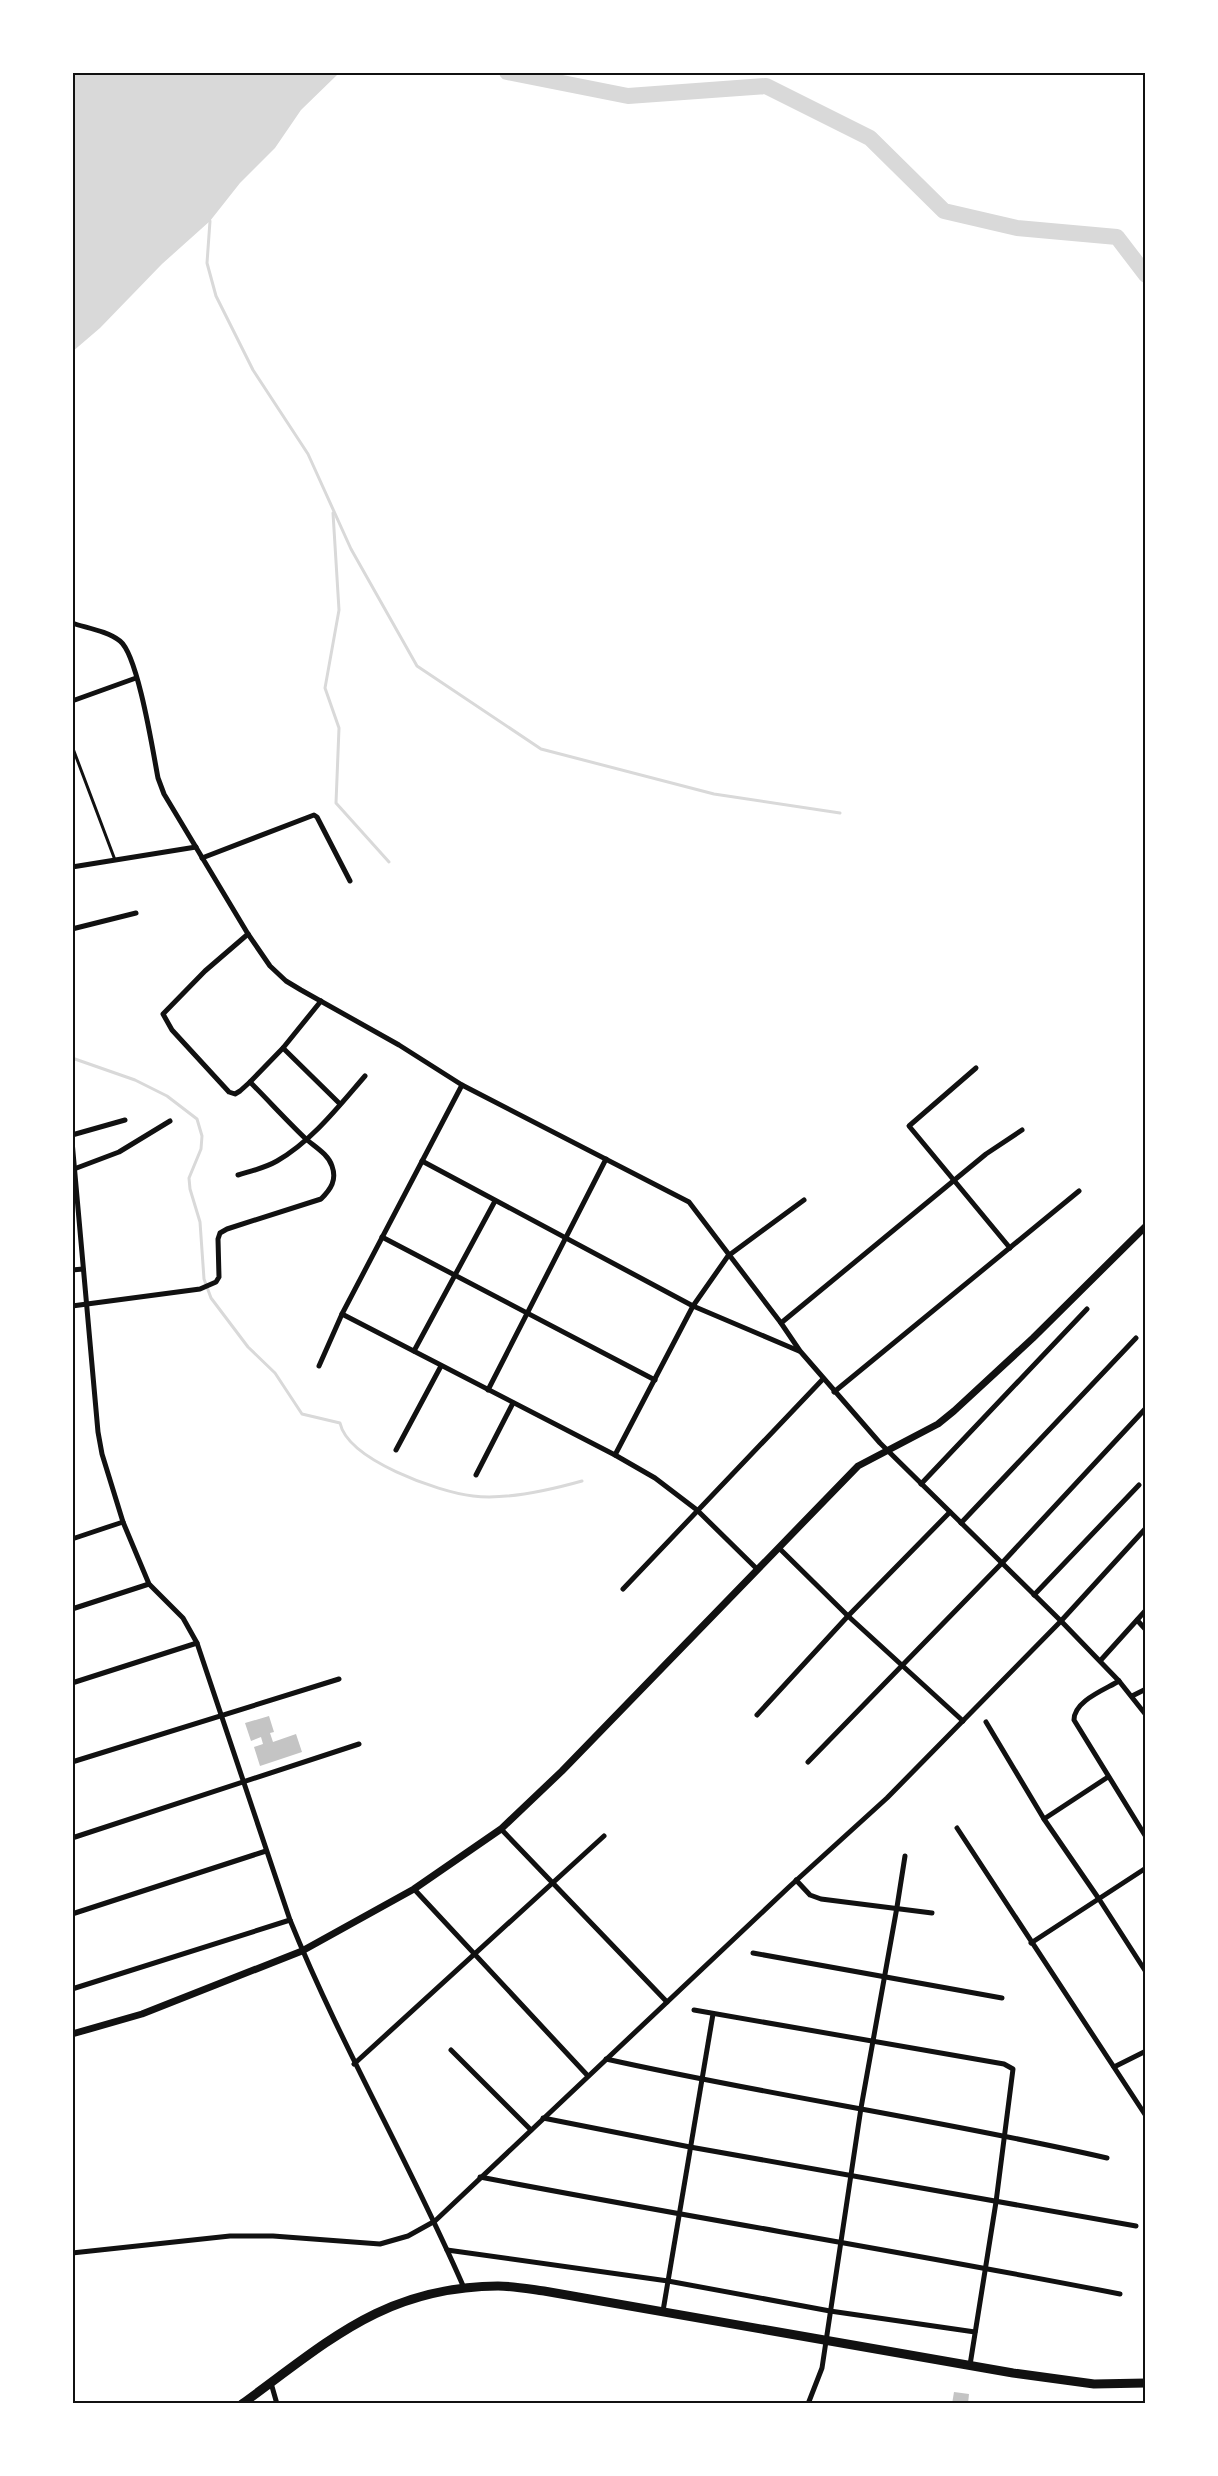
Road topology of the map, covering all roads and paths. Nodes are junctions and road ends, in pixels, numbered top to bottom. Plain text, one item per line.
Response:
1 (72, 622) edge
2 (80, 626) junction
3 (72, 630) edge
4 (136, 678) junction
5 (72, 701) edge
6 (72, 746) edge
7 (195, 847) junction
8 (202, 858) junction
9 (115, 860) junction
10 (72, 867) edge
11 (350, 881) dead end
12 (136, 913) dead end
13 (72, 929) edge
14 (248, 934) junction
15 (321, 1001) junction
16 (283, 1048) junction
17 (976, 1068) dead end
18 (365, 1076) dead end
19 (250, 1082) junction
20 (462, 1084) junction
21 (340, 1104) junction
22 (125, 1120) dead end
23 (170, 1121) dead end
24 (1022, 1130) dead end
25 (72, 1135) edge
26 (306, 1139) junction
27 (72, 1143) edge
28 (606, 1159) junction
29 (422, 1161) junction
30 (73, 1169) edge
31 (238, 1175) dead end
32 (954, 1180) junction
33 (1079, 1191) dead end
34 (804, 1200) dead end
35 (495, 1201) junction
36 (75, 1206) edge
37 (1146, 1226) edge
38 (382, 1237) junction
39 (80, 1238) junction
40 (567, 1238) junction
41 (72, 1239) edge
42 (1010, 1248) junction
43 (728, 1256) junction
44 (83, 1269) junction
45 (72, 1270) edge
46 (455, 1276) junction
47 (86, 1304) junction
48 (72, 1306) edge
49 (693, 1306) junction
50 (1087, 1309) dead end
51 (528, 1313) junction
52 (342, 1314) junction
53 (781, 1323) junction
54 (1136, 1338) dead end
55 (414, 1351) junction
56 (800, 1352) junction
57 (319, 1366) dead end
58 (441, 1366) junction
59 (823, 1379) junction
60 (655, 1380) junction
61 (489, 1390) junction
62 (834, 1392) junction
63 (513, 1403) junction
64 (1146, 1408) edge
65 (396, 1450) dead end
66 (887, 1450) junction
67 (615, 1455) junction
68 (476, 1475) dead end
69 (921, 1484) junction
70 (1139, 1485) dead end
71 (698, 1510) junction
72 (950, 1512) junction
73 (123, 1522) junction
74 (961, 1523) junction
75 (1146, 1528) edge
76 (72, 1539) edge
77 (779, 1548) junction
78 (1002, 1563) junction
79 (758, 1569) junction
80 (149, 1584) junction
81 (623, 1589) dead end
82 (1034, 1595) junction
83 (72, 1609) edge
84 (1146, 1610) edge
85 (848, 1616) junction
86 (1137, 1620) junction
87 (1060, 1621) junction
88 (1146, 1630) edge
89 (197, 1643) junction
90 (1100, 1661) junction
91 (902, 1664) junction
92 (339, 1679) dead end
93 (1119, 1681) junction
94 (72, 1683) edge
95 (1146, 1689) edge
96 (1132, 1696) junction
97 (222, 1715) junction
98 (757, 1715) dead end
99 (1146, 1715) edge
100 (963, 1721) junction
101 (986, 1722) dead end
102 (359, 1744) dead end
103 (72, 1762) edge
104 (808, 1762) dead end
105 (1108, 1777) junction
106 (245, 1781) junction
107 (1044, 1819) junction
108 (957, 1828) dead end
109 (501, 1829) junction
110 (604, 1836) dead end
111 (1146, 1837) edge
112 (72, 1838) edge
113 (266, 1851) junction
114 (904, 1856) dead end
115 (1146, 1869) edge
116 (796, 1880) junction
117 (552, 1882) junction
118 (414, 1889) junction
119 (1100, 1899) junction
120 (897, 1907) junction
121 (932, 1913) dead end
122 (72, 1914) edge
123 (290, 1920) junction
124 (1031, 1943) junction
125 (302, 1951) junction
126 (753, 1953) dead end
127 (474, 1954) junction
128 (1146, 1972) edge
129 (885, 1976) junction
130 (72, 1989) edge
131 (1002, 1998) dead end
132 (667, 2002) junction
133 (693, 2010) dead end
134 (713, 2014) junction
135 (72, 2034) edge
136 (873, 2041) junction
137 (451, 2050) dead end
138 (1146, 2051) edge
139 (606, 2059) junction
140 (354, 2064) junction
141 (1114, 2067) junction
142 (588, 2076) junction
143 (702, 2080) junction
144 (861, 2108) junction
145 (1146, 2116) edge
146 (543, 2118) junction
147 (531, 2130) junction
148 (1005, 2135) junction
149 (690, 2147) junction
150 (1107, 2158) dead end
151 (851, 2176) junction
152 (480, 2177) junction
153 (996, 2202) junction
154 (679, 2215) junction
155 (435, 2221) junction
156 (1136, 2226) dead end
157 (840, 2242) junction
158 (447, 2250) junction
159 (72, 2253) edge
160 (986, 2267) junction
161 (668, 2281) junction
162 (464, 2288) junction
163 (1120, 2294) dead end
164 (663, 2311) junction
165 (831, 2311) junction
166 (975, 2332) junction
167 (826, 2339) junction
168 (970, 2365) junction
169 (271, 2383) junction
170 (1146, 2384) edge
171 (242, 2404) edge
172 (277, 2404) edge
173 (808, 2404) edge

1 - 2 street
2 - 3 street
2 - 4 street
4 - 5 street
4 - 7 street
6 - 9 lane
7 - 8 street
7 - 9 street
8 - 11 street
8 - 14 street
9 - 10 street
12 - 13 street
14 - 15 street
14 - 19 street
15 - 16 street
15 - 20 street
16 - 19 street
16 - 21 street
17 - 32 street
18 - 21 street
19 - 26 street
20 - 28 street
20 - 29 street
21 - 26 street
22 - 25 street
23 - 30 street
24 - 32 street
26 - 31 street
26 - 47 street
27 - 30 street
28 - 40 street
28 - 43 street
29 - 35 street
29 - 38 street
30 - 36 street
32 - 42 street
32 - 53 street
33 - 42 street
34 - 43 street
35 - 40 street
35 - 46 street
36 - 39 street
37 - 66 street
38 - 46 street
38 - 52 street
39 - 41 street
39 - 44 street
40 - 49 street
40 - 51 street
42 - 62 street
43 - 49 street
43 - 53 street
44 - 45 street
44 - 47 street
46 - 51 street
46 - 55 street
47 - 48 street
47 - 73 street
49 - 56 street
49 - 60 street
50 - 69 street
51 - 60 street
51 - 61 street
52 - 55 street
52 - 57 street
53 - 56 street
54 - 74 street
55 - 58 street
56 - 59 street
58 - 61 street
58 - 65 street
59 - 62 street
59 - 71 street
60 - 67 street
61 - 63 street
62 - 66 street
63 - 67 street
63 - 68 street
64 - 78 street
66 - 69 street
66 - 77 street
67 - 71 street
69 - 72 street
70 - 82 street
71 - 79 street
71 - 81 street
72 - 74 street
72 - 85 street
73 - 76 street
73 - 80 street
74 - 78 street
75 - 87 street
77 - 79 street
77 - 85 street
78 - 82 street
78 - 91 street
79 - 109 street
80 - 83 street
80 - 89 street
82 - 87 street
84 - 86 street
85 - 91 street
85 - 98 street
86 - 88 street
86 - 90 street
87 - 90 street
87 - 100 street
89 - 94 street
89 - 97 street
90 - 93 street
91 - 100 street
91 - 104 street
92 - 97 street
93 - 96 street
93 - 105 street
95 - 96 street
96 - 99 street
97 - 103 street
97 - 106 street
100 - 116 street
101 - 107 street
102 - 106 street
105 - 107 street
105 - 111 street
106 - 112 street
106 - 113 street
107 - 119 street
108 - 124 street
109 - 117 street
109 - 118 street
110 - 117 street
113 - 122 street
113 - 123 street
114 - 120 street
115 - 119 street
116 - 120 street
116 - 132 street
117 - 127 street
117 - 132 street
118 - 125 street
118 - 127 street
119 - 124 street
119 - 128 street
120 - 121 street
120 - 129 street
123 - 125 street
123 - 130 street
124 - 141 street
125 - 135 street
125 - 140 street
126 - 129 street
127 - 140 street
127 - 142 street
129 - 131 street
129 - 136 street
132 - 139 street
133 - 134 street
134 - 136 street
134 - 143 street
136 - 144 street
136 - 148 street
137 - 147 street
138 - 141 street
139 - 142 street
139 - 143 street
140 - 155 street
141 - 145 street
142 - 146 street
143 - 144 street
143 - 149 street
144 - 148 street
144 - 151 street
146 - 147 street
146 - 149 street
147 - 152 street
148 - 150 street
148 - 153 street
149 - 151 street
149 - 154 street
151 - 153 street
151 - 157 street
152 - 154 street
152 - 155 street
153 - 156 street
153 - 160 street
154 - 157 street
154 - 161 street
155 - 158 street
155 - 159 street
157 - 160 street
157 - 165 street
158 - 161 street
158 - 162 street
160 - 163 street
160 - 166 street
161 - 164 street
161 - 165 street
162 - 164 main road
162 - 169 main road
164 - 167 main road
165 - 166 street
165 - 167 street
166 - 168 street
167 - 168 main road
167 - 173 street
168 - 170 main road
169 - 171 main road
169 - 172 street

